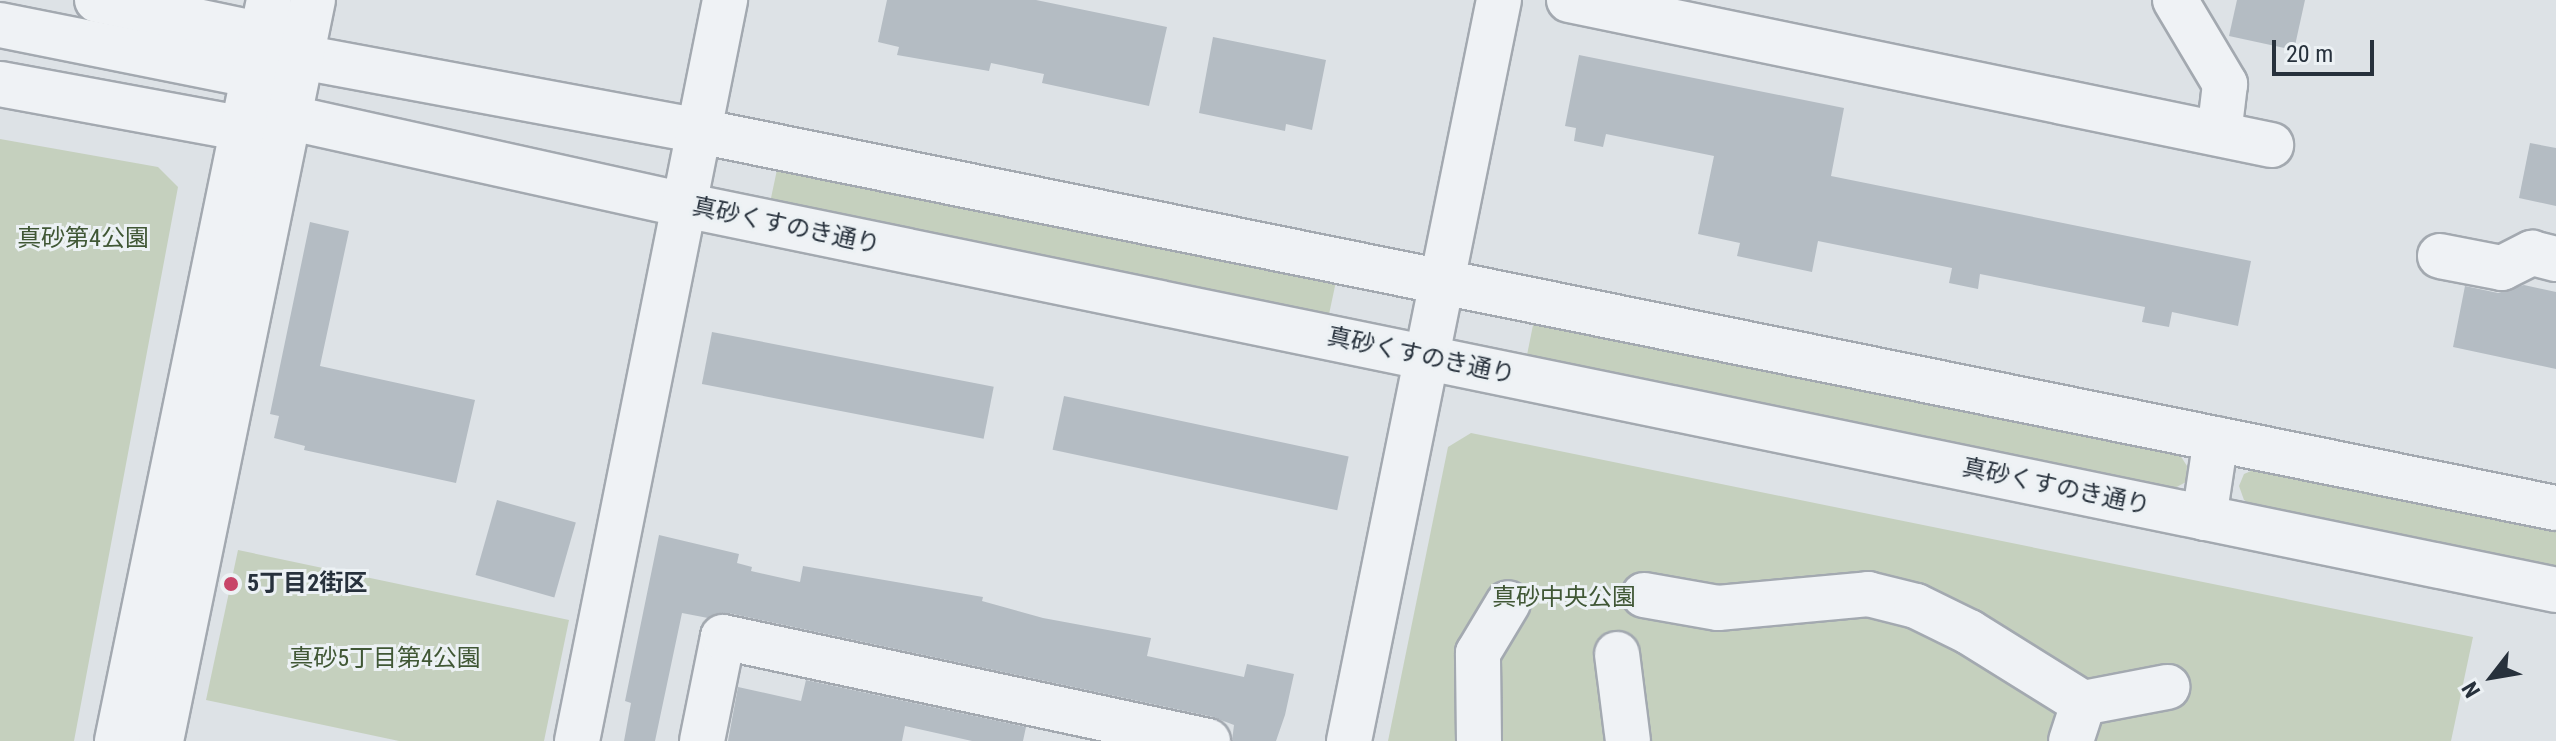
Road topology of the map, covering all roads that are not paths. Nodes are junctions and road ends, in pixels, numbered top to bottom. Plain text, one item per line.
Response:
1 (97, 0) edge
2 (313, 0) edge
3 (725, 0) edge
4 (1499, 0) edge
5 (1569, 0) edge
6 (2175, 0) edge
7 (0, 25) edge
8 (261, 36) edge
9 (301, 57) junction
10 (0, 84) edge
11 (287, 117) junction
12 (240, 128) junction
13 (699, 131) junction
14 (2219, 134) junction
15 (2271, 145) dead end
16 (684, 205) junction
17 (2440, 256) dead end
18 (2556, 259) edge
19 (1442, 281) junction
20 (1426, 358) junction
21 (2216, 439) junction
22 (2556, 508) edge
23 (2204, 518) junction
24 (2556, 590) edge
25 (1644, 595) dead end
26 (1508, 603) dead end
27 (1617, 654) dead end
28 (129, 680) junction
29 (2167, 687) dead end
30 (172, 689) junction
31 (2077, 722) edge
32 (117, 741) edge
33 (161, 741) edge
34 (577, 741) edge
35 (702, 741) edge
36 (1208, 741) edge
37 (1349, 741) edge
38 (1479, 741) edge
39 (1628, 741) edge

1 - 8 street
2 - 9 street
3 - 13 street
4 - 19 street
5 - 14 street
6 - 14 street
7 - 8 street
8 - 9 street
8 - 11 street
8 - 12 street
9 - 11 street
9 - 13 street
10 - 12 street
11 - 12 street
11 - 16 street, 真砂くすのき通り
11 - 30 street
12 - 28 street
13 - 16 street
13 - 19 street
14 - 15 street
16 - 20 street, 真砂くすのき通り
16 - 34 street
17 - 18 street
19 - 20 street
19 - 21 street
20 - 23 street, 真砂くすのき通り
20 - 37 street
21 - 22 street
21 - 23 street
23 - 24 street, 真砂くすのき通り
25 - 31 street
26 - 38 street
27 - 39 street
28 - 30 street
28 - 32 street
29 - 31 street
30 - 33 street
35 - 36 street

